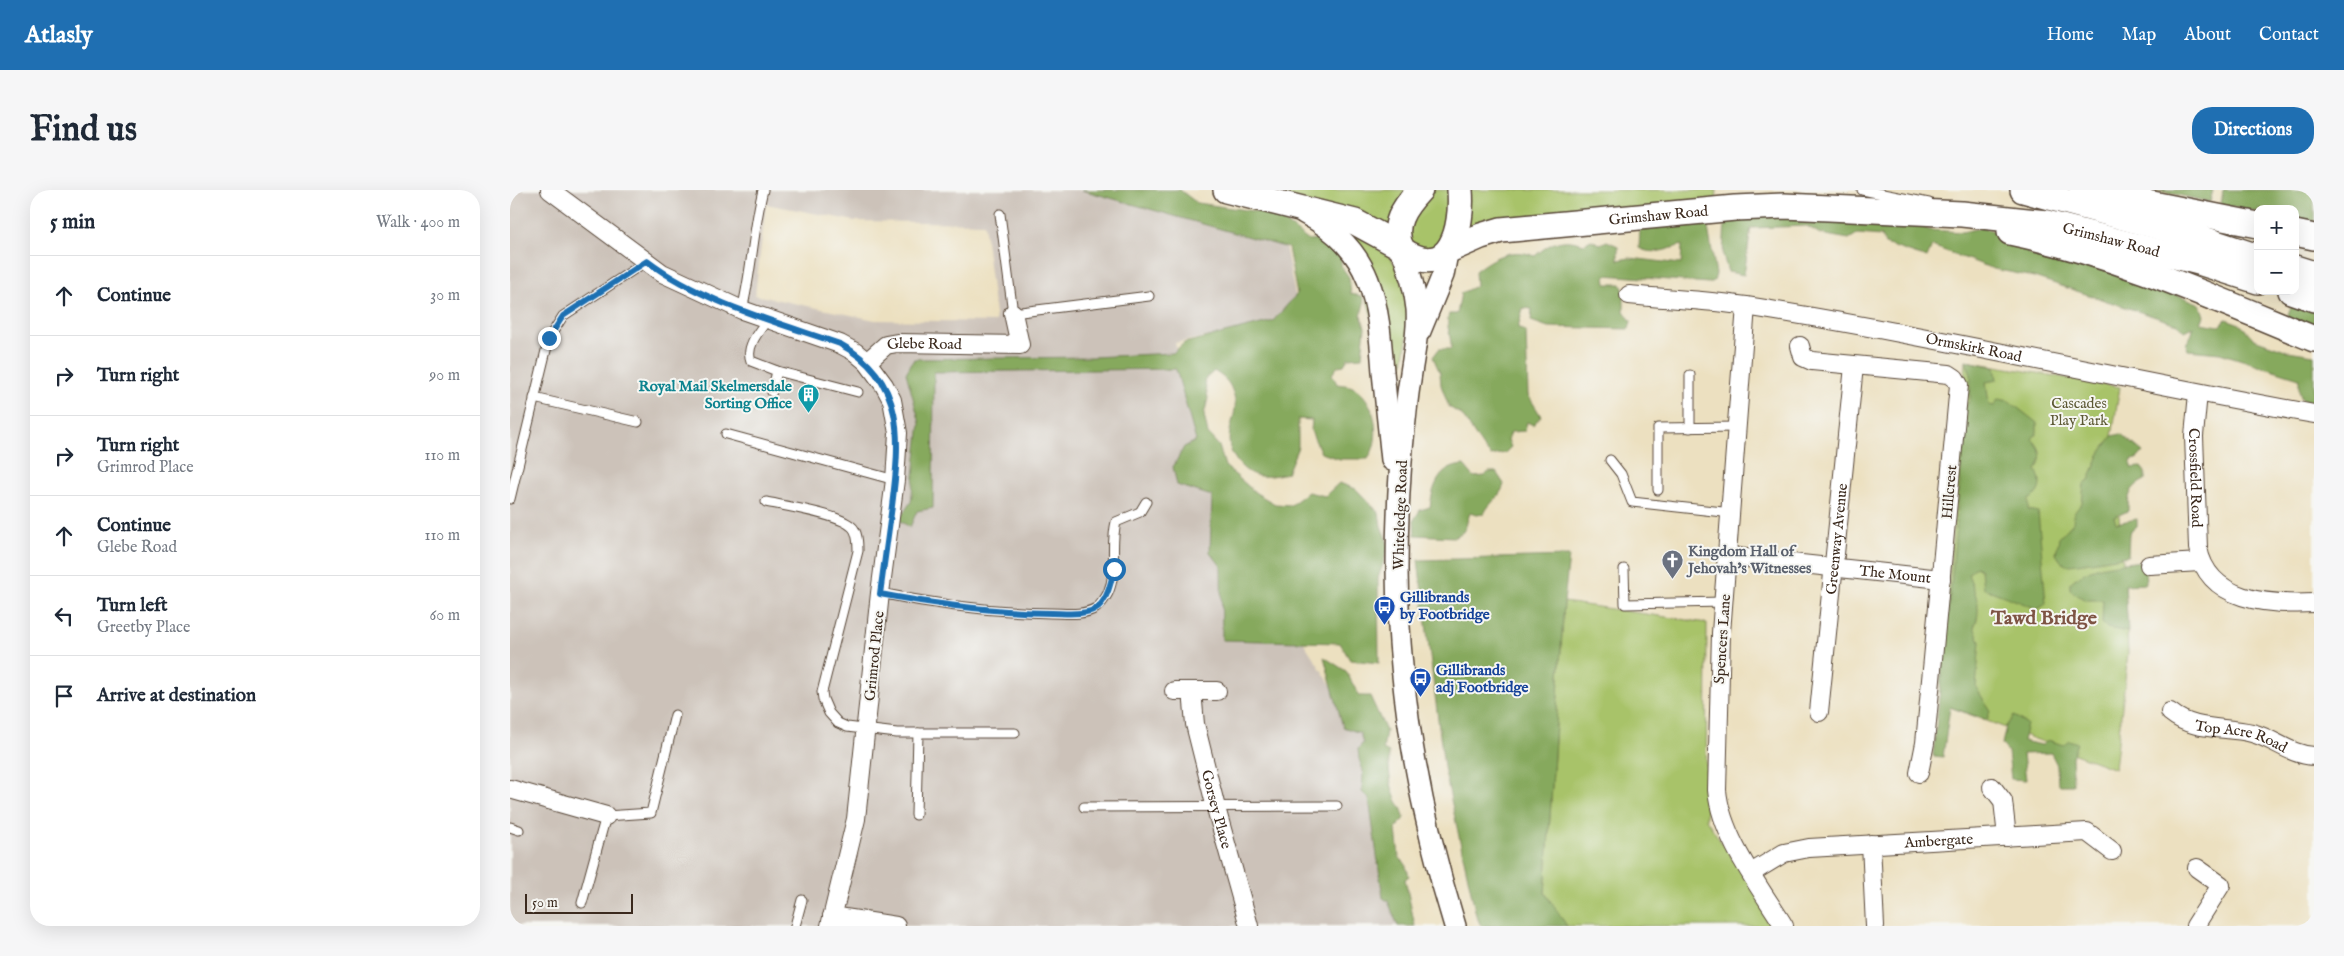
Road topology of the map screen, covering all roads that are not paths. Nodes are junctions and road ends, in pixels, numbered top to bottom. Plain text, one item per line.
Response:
1 (550, 190) edge
2 (763, 190) edge
3 (1226, 190) edge
4 (1420, 190) edge
5 (1460, 190) edge
6 (1862, 190) edge
7 (2023, 190) edge
8 (2082, 190) edge
9 (1291, 206) junction
10 (1912, 212) junction
11 (1000, 214) dead end
12 (1962, 214) junction
13 (2254, 224) edge
14 (2299, 234) edge
15 (2314, 237) edge
16 (1402, 249) junction
17 (1448, 252) junction
18 (2254, 256) edge
19 (647, 261) junction
20 (2299, 269) edge
21 (2314, 274) edge
22 (2254, 280) edge
23 (2299, 293) edge
24 (1630, 295) dead end
25 (1149, 296) dead end
26 (2314, 298) edge
27 (1746, 306) junction
28 (742, 310) junction
29 (1013, 313) junction
30 (768, 319) junction
31 (2314, 339) edge
32 (1417, 340) junction
33 (1800, 346) dead end
34 (867, 362) junction
35 (1854, 366) junction
36 (777, 371) junction
37 (1690, 375) dead end
38 (772, 392) dead end
39 (858, 392) dead end
40 (2198, 393) junction
41 (534, 398) junction
42 (2314, 414) edge
43 (638, 422) dead end
44 (1738, 427) junction
45 (1690, 428) junction
46 (726, 434) dead end
47 (1610, 460) dead end
48 (895, 480) junction
49 (1658, 490) dead end
50 (510, 499) edge
51 (766, 502) dead end
52 (1146, 502) dead end
53 (1732, 513) junction
54 (1398, 522) junction
55 (1728, 556) junction
56 (2200, 562) junction
57 (2149, 565) dead end
58 (1835, 567) junction
59 (1624, 569) dead end
60 (1941, 579) junction
61 (880, 594) junction
62 (1724, 602) junction
63 (2314, 603) edge
64 (1174, 691) dead end
65 (1192, 691) junction
66 (1217, 691) dead end
67 (2169, 710) dead end
68 (1819, 712) dead end
69 (676, 715) dead end
70 (866, 729) junction
71 (918, 733) junction
72 (1016, 733) dead end
73 (2314, 756) edge
74 (1919, 773) dead end
75 (1992, 787) dead end
76 (510, 789) edge
77 (1337, 806) dead end
78 (1084, 807) dead end
79 (1216, 808) junction
80 (606, 816) junction
81 (916, 816) dead end
82 (2007, 837) junction
83 (1871, 844) junction
84 (2112, 851) dead end
85 (2197, 868) dead end
86 (1751, 873) junction
87 (802, 900) dead end
88 (582, 902) dead end
89 (831, 921) edge
90 (795, 926) edge
91 (896, 926) edge
92 (1249, 926) edge
93 (1455, 926) edge
94 (1784, 926) edge
95 (1875, 926) edge
96 (2195, 926) edge

1 - 19 street, Glebe Road
2 - 28 lane
3 - 9 main road
4 - 16 main road
5 - 17 main road
6 - 12 lane, Grimshaw Road
7 - 18 main road, Grimshaw Road
8 - 13 main road
9 - 16 main road
9 - 54 street
10 - 12 main road, Grimshaw Road
10 - 17 main road, Grimshaw Road
10 - 31 main road
11 - 29 lane
12 - 22 main road, Grimshaw Road
14 - 15 main road
16 - 17 main road, Grimshaw Road
16 - 32 street, Whiteledge Road
17 - 32 street, Whiteledge Road
19 - 28 street, Glebe Road
19 - 41 lane
20 - 21 main road
23 - 26 main road
24 - 27 street, Ormskirk Road
25 - 29 lane
27 - 40 street, Ormskirk Road
27 - 44 street, Spencers Lane
28 - 30 street, Glebe Road
29 - 34 street, Glebe Road
30 - 34 street, Glebe Road
30 - 36 lane
32 - 54 street, Whiteledge Road
33 - 35 street, Hillcrest
34 - 48 street, Grimrod Place
35 - 58 street, Greenway Avenue
35 - 60 street, Hillcrest
36 - 38 lane
36 - 39 lane
37 - 45 lane
40 - 42 street, Ormskirk Road
40 - 56 street, Crossfield Road
41 - 43 lane
41 - 50 lane
44 - 45 lane
44 - 53 street, Spencers Lane
45 - 49 lane
46 - 48 lane
47 - 53 lane
48 - 61 street, Grimrod Place
51 - 70 lane
52 - 61 lane
53 - 55 street, Spencers Lane
54 - 93 street, Whiteledge Road
55 - 58 street, The Mount
55 - 62 street, Spencers Lane
56 - 57 street
56 - 63 street
58 - 60 street, The Mount
58 - 68 street, Greenway Avenue
59 - 62 lane
60 - 74 street, Hillcrest
61 - 70 street, Grimrod Place
62 - 86 street, Spencers Lane
64 - 65 street
65 - 66 street
65 - 79 street, Gorsey Place
67 - 73 street, Top Acre Road
69 - 80 lane
70 - 71 lane
70 - 89 street, Grimrod Place
71 - 72 lane
71 - 81 lane
75 - 82 street
76 - 80 street
77 - 79 lane
78 - 79 lane
79 - 92 street, Gorsey Place
80 - 88 lane
82 - 83 street, Ambergate
82 - 84 street, Ambergate
83 - 86 street, Ambergate
83 - 95 street
85 - 96 street
86 - 94 street, Spencers Lane
87 - 90 lane
89 - 91 street

